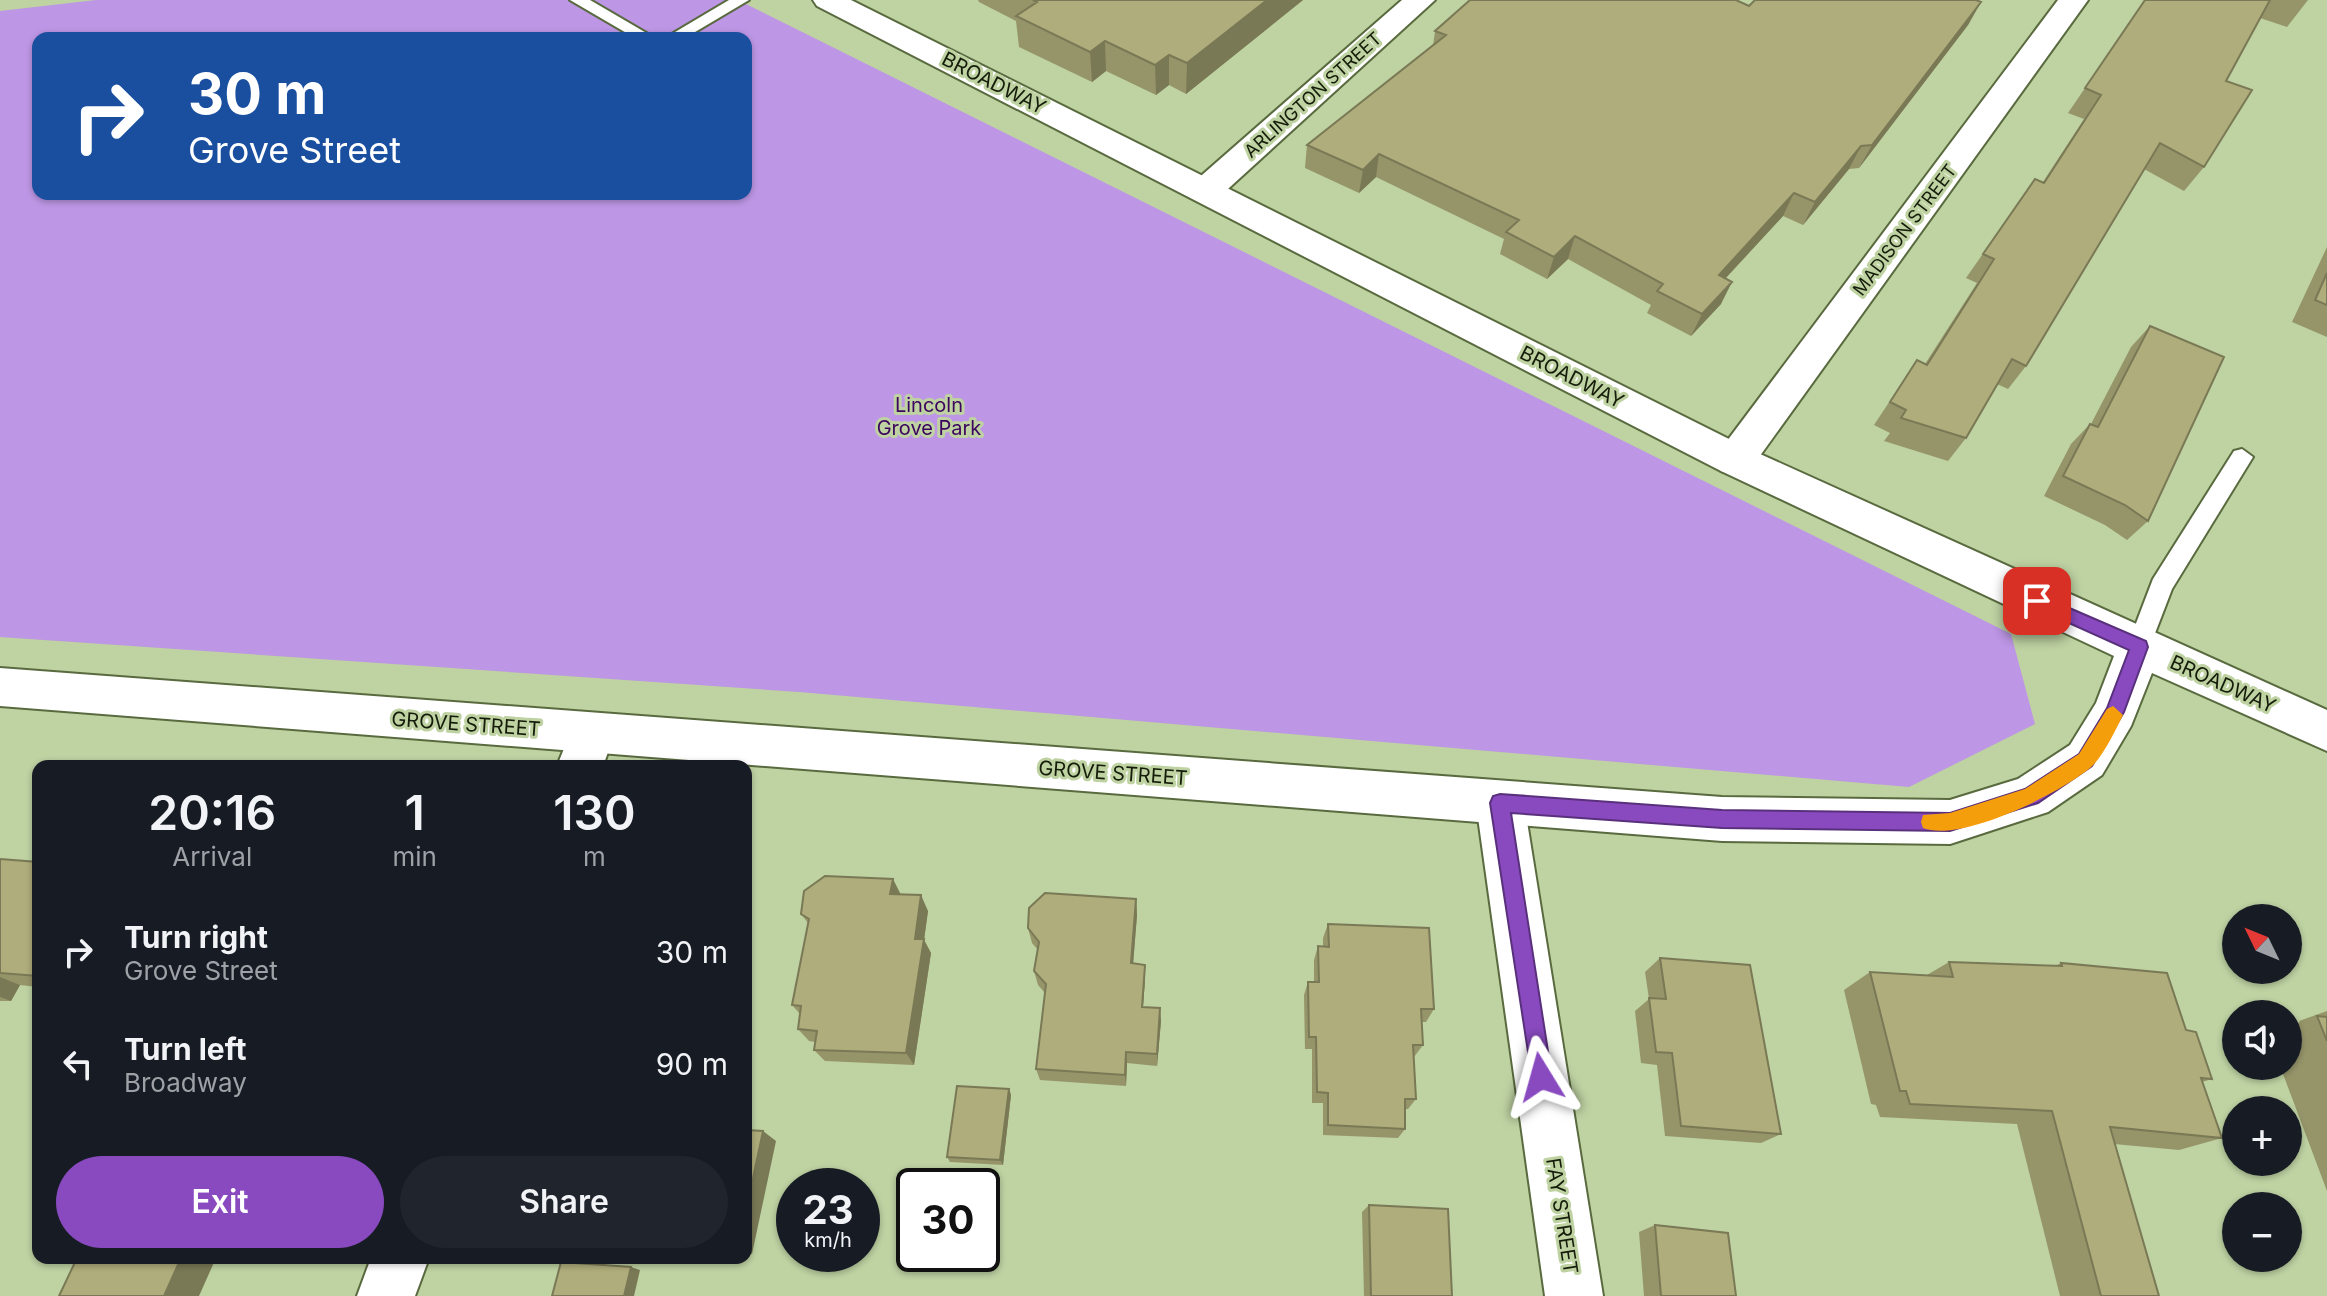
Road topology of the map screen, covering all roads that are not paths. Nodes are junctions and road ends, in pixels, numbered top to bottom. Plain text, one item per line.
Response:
1 (578, 0) edge
2 (741, 0) edge
3 (828, 0) edge
4 (1420, 0) edge
5 (2073, 0) edge
6 (636, 32) edge
7 (684, 32) edge
8 (1206, 190) junction
9 (2242, 457) dead end
10 (1735, 460) junction
11 (2139, 647) junction
12 (0, 687) edge
13 (2327, 731) edge
14 (586, 750) edge
15 (1500, 803) junction
16 (398, 1264) edge
17 (386, 1296) edge
18 (1574, 1296) edge

1 - 6 lane
2 - 7 lane
3 - 8 main road, BROADWAY
4 - 8 main road, ARLINGTON STREET
5 - 10 main road, MADISON STREET
8 - 10 main road, BROADWAY
9 - 11 lane
10 - 11 main road, BROADWAY
11 - 13 main road, BROADWAY
11 - 15 main road, GROVE STREET
12 - 14 main road, GROVE STREET
14 - 15 main road, GROVE STREET
15 - 18 main road, FAY STREET
16 - 17 main road

